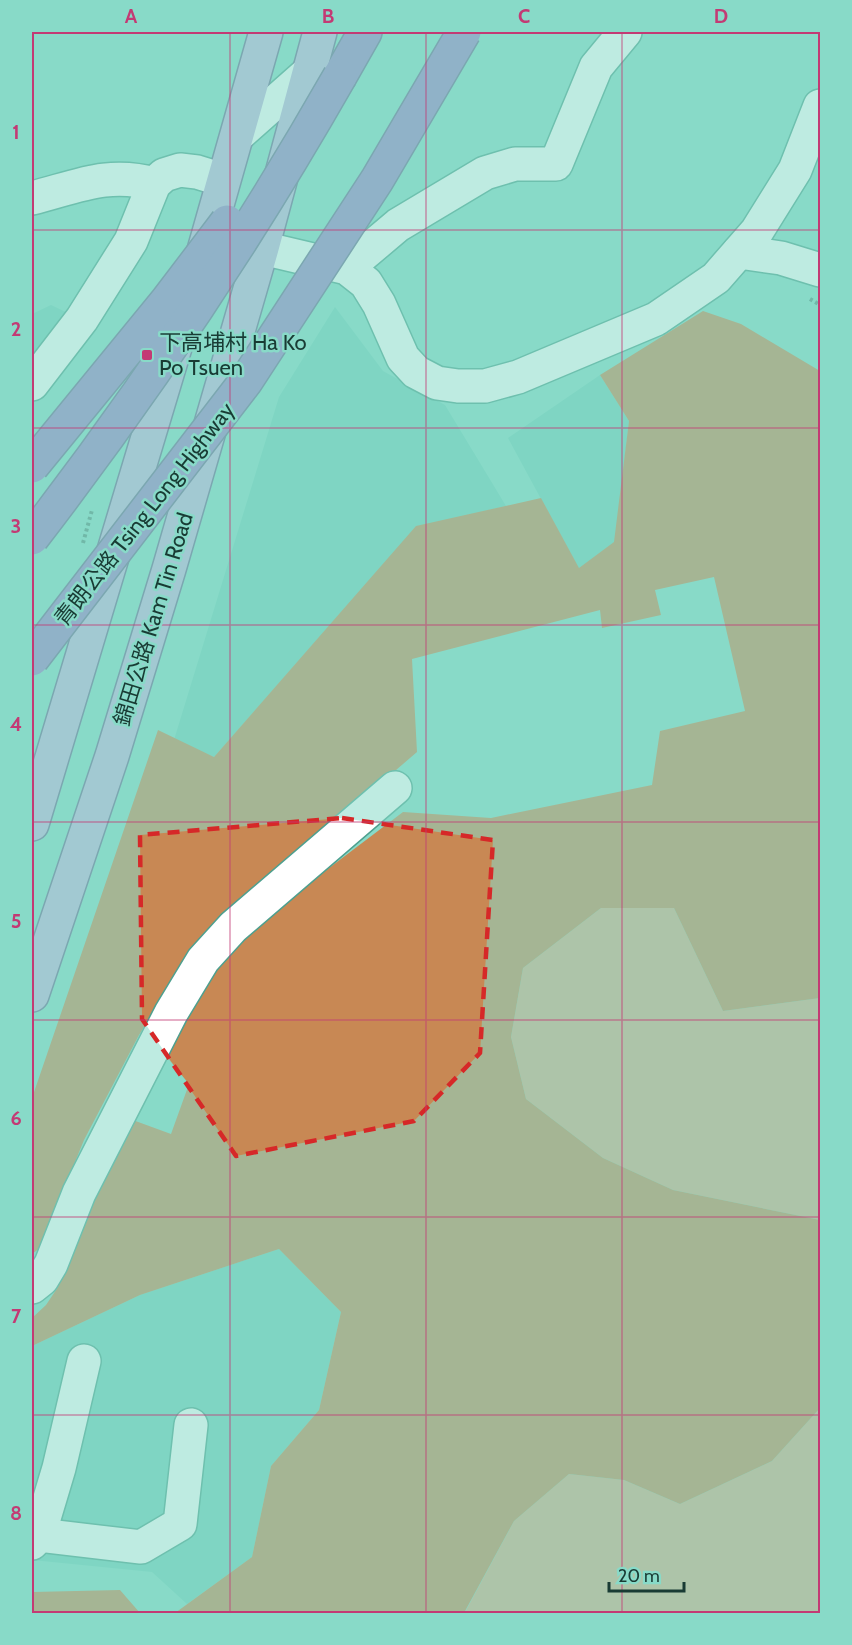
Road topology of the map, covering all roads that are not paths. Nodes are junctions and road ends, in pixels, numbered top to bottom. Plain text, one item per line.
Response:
1 (266, 32) edge
2 (320, 32) edge
3 (364, 32) edge
4 (464, 32) edge
5 (625, 32) edge
6 (324, 74) junction
7 (820, 106) edge
8 (238, 135) junction
9 (223, 180) junction
10 (154, 184) junction
11 (32, 198) edge
12 (262, 248) junction
13 (739, 252) junction
14 (347, 268) junction
15 (820, 270) edge
16 (32, 384) edge
17 (32, 466) edge
18 (32, 538) edge
19 (32, 659) edge
20 (395, 788) dead end
21 (32, 824) edge
22 (32, 995) edge
23 (32, 1287) edge
24 (84, 1361) dead end
25 (191, 1425) dead end
26 (35, 1539) edge

1 - 8 main road
2 - 6 main road, 錦田公路 Kam Tin Road
3 - 6 highway
4 - 19 highway, 青朗公路 Tsing Long Highway, bridge
5 - 14 street
6 - 8 street
6 - 12 main road, 錦田公路 Kam Tin Road
6 - 17 highway, bridge
6 - 18 highway, bridge
7 - 13 street
8 - 9 main road
9 - 10 street
9 - 21 main road
10 - 11 street
10 - 16 street
12 - 14 street
12 - 22 main road, 錦田公路 Kam Tin Road
13 - 14 street
13 - 15 street
20 - 23 street
24 - 26 street
25 - 26 street

